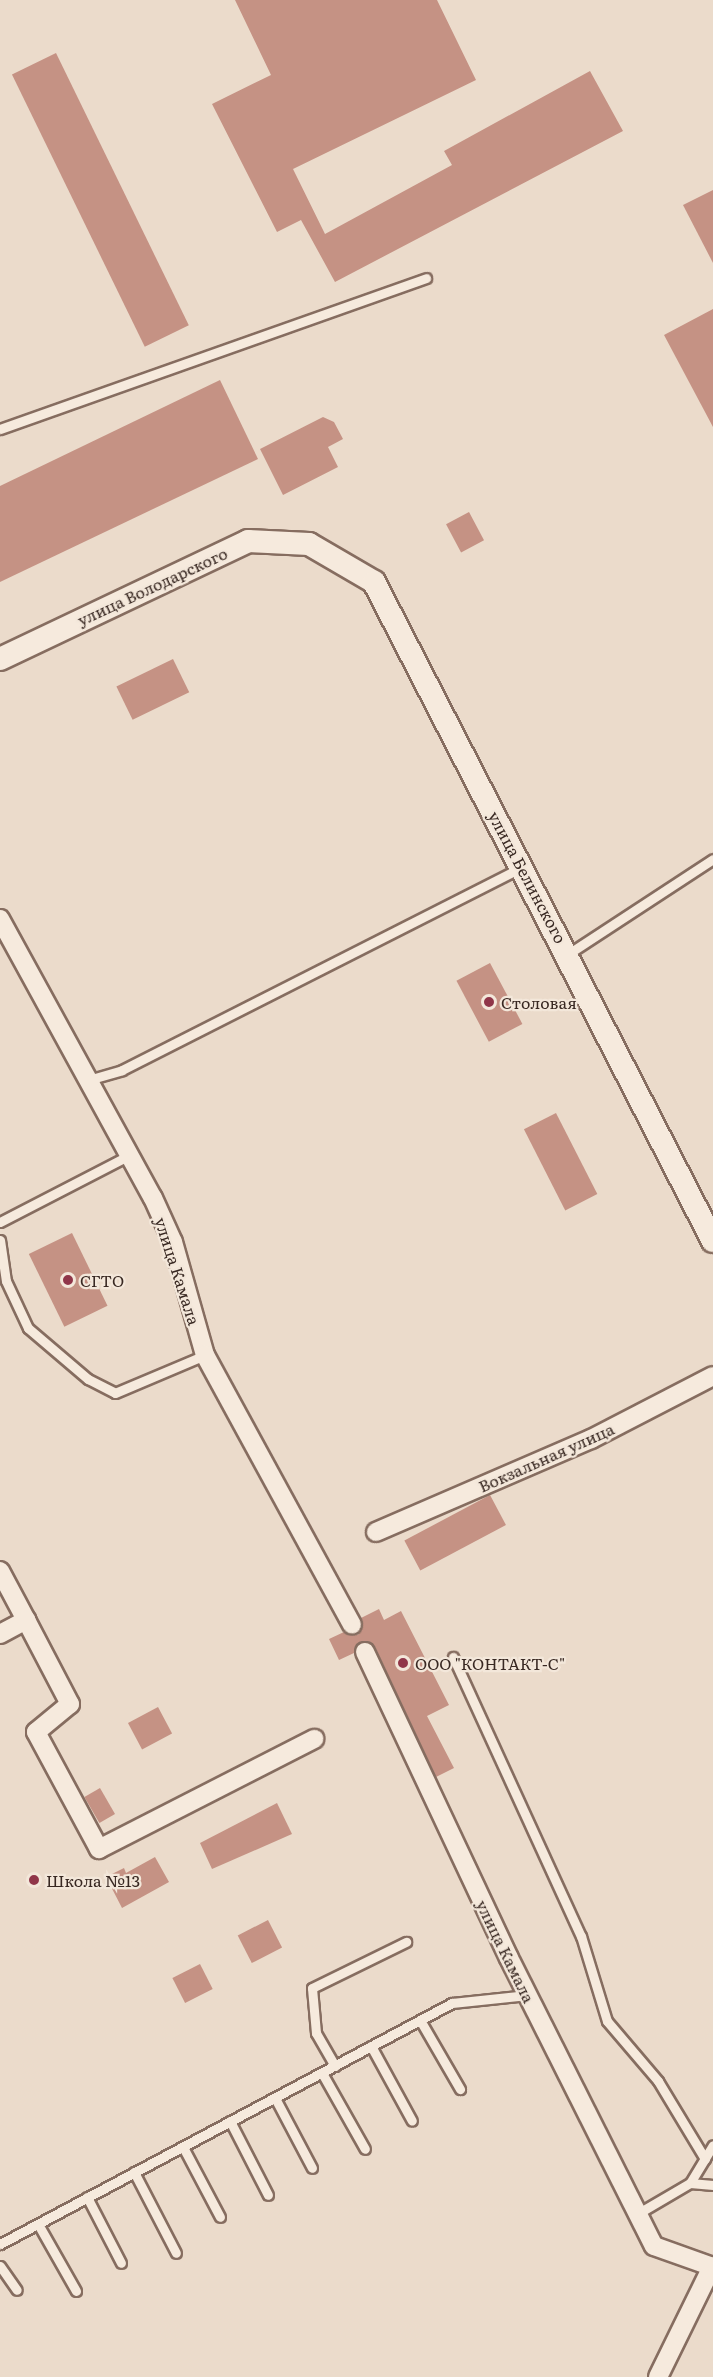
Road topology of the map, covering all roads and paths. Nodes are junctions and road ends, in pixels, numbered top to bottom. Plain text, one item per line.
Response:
1 (426, 278) dead end
2 (0, 429) edge
3 (309, 544) joint
4 (0, 659) edge
5 (713, 859) edge
6 (522, 867) junction
7 (0, 919) edge
8 (568, 954) junction
9 (88, 1080) junction
10 (129, 1155) junction
11 (0, 1222) edge
12 (0, 1240) edge
13 (713, 1241) edge
14 (205, 1355) junction
15 (713, 1376) edge
16 (376, 1532) dead end
17 (0, 1571) edge
18 (26, 1620) junction
19 (352, 1625) dead end
20 (0, 1634) edge
21 (365, 1652) dead end
22 (453, 1657) dead end
23 (314, 1738) dead end
24 (406, 1942) dead end
25 (528, 1995) junction
26 (420, 2020) junction
27 (371, 2046) junction
28 (335, 2066) junction
29 (322, 2073) junction
30 (460, 2090) dead end
31 (275, 2098) junction
32 (230, 2121) junction
33 (412, 2121) dead end
34 (713, 2145) edge
35 (183, 2147) junction
36 (365, 2149) dead end
37 (705, 2159) junction
38 (312, 2168) dead end
39 (134, 2172) junction
40 (690, 2183) junction
41 (713, 2185) edge
42 (268, 2195) dead end
43 (87, 2198) junction
44 (638, 2214) junction
45 (220, 2217) dead end
46 (38, 2223) junction
47 (0, 2244) edge
48 (176, 2253) dead end
49 (121, 2263) dead end
50 (0, 2266) edge
51 (712, 2267) edge
52 (17, 2290) dead end
53 (76, 2291) dead end
54 (658, 2377) edge

1 - 2 lane
3 - 4 street, улица Володарского
3 - 6 street, улица Белинского
5 - 8 lane
6 - 8 street, улица Белинского
6 - 9 lane
7 - 9 street, улица Камала
8 - 13 street, улица Белинского
9 - 10 street, улица Камала
10 - 11 lane
10 - 14 street, улица Камала
12 - 14 lane
14 - 19 street, улица Камала
15 - 16 street, Вокзальная улица
17 - 18 street
18 - 20 street
18 - 23 street
21 - 25 street, улица Камала
22 - 37 lane
24 - 28 lane
25 - 26 lane
25 - 44 street, улица Камала
26 - 27 lane
26 - 30 lane
27 - 28 lane
27 - 33 lane
28 - 29 lane
29 - 31 lane
29 - 36 lane
31 - 32 lane
31 - 38 lane
32 - 35 lane
32 - 42 lane
34 - 37 lane
35 - 39 lane
35 - 45 lane
37 - 40 lane
39 - 43 lane
39 - 48 lane
40 - 41 lane
40 - 44 lane
43 - 46 lane
43 - 49 lane
44 - 51 street, улица Камала
46 - 47 lane
46 - 53 lane
50 - 52 lane
51 - 54 street

